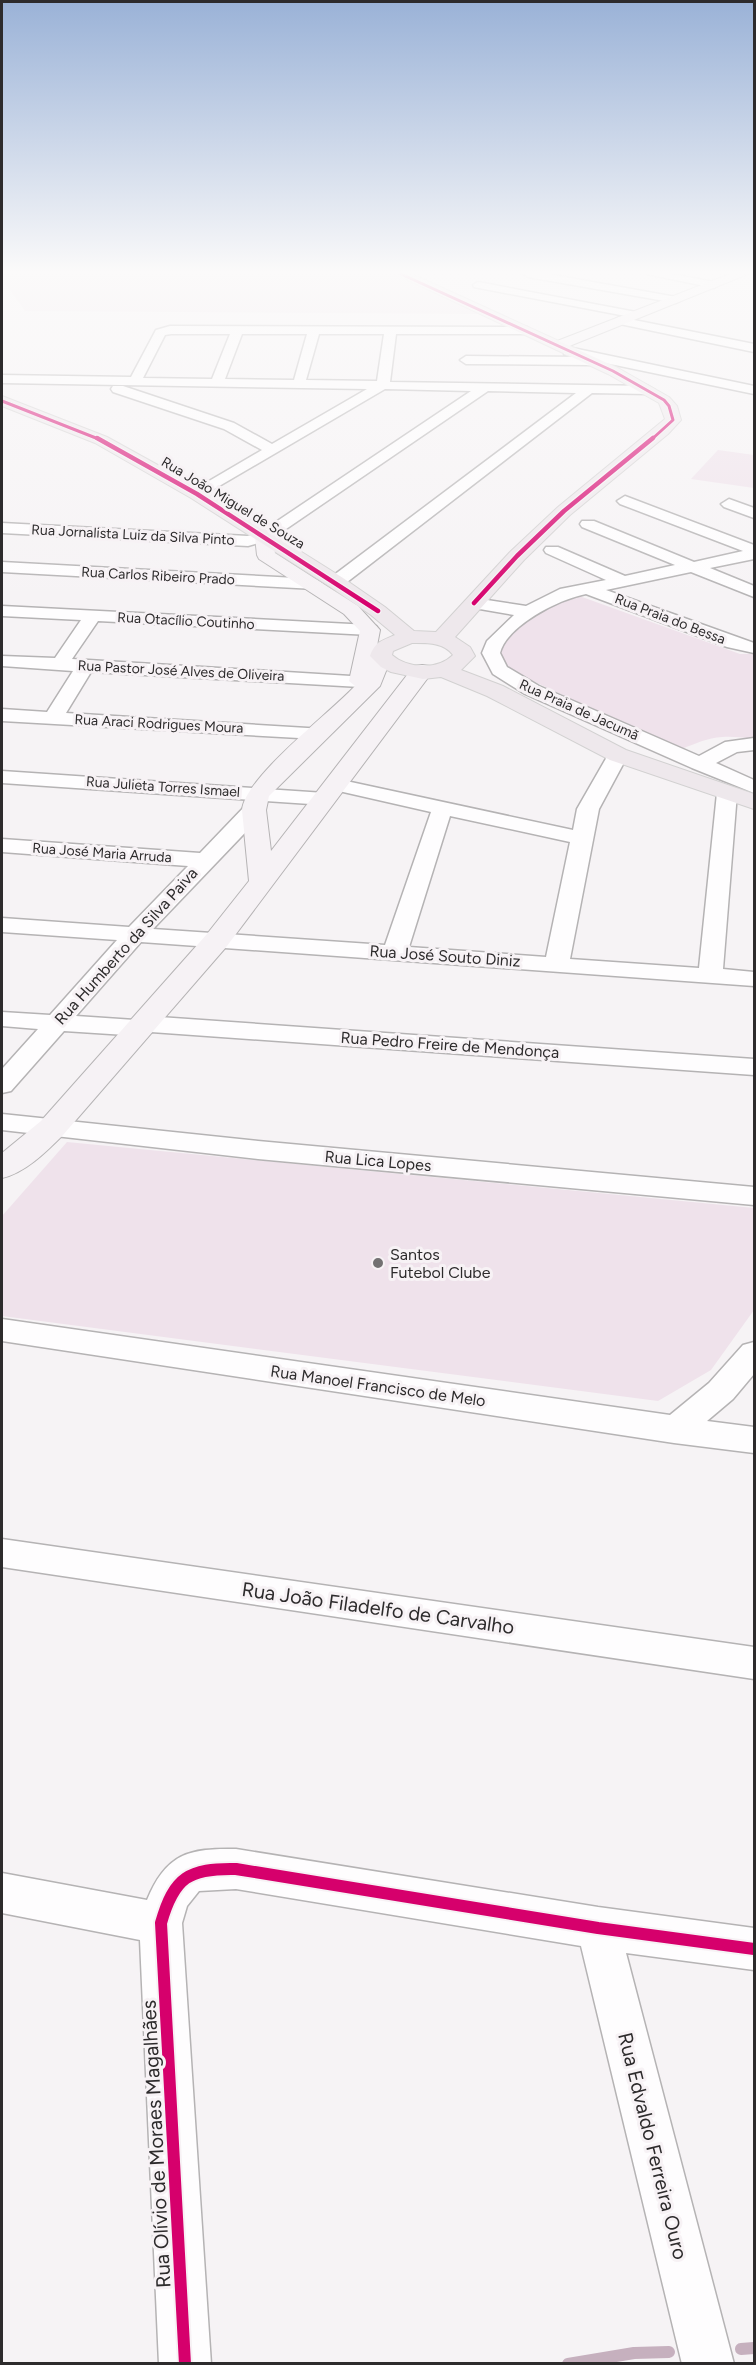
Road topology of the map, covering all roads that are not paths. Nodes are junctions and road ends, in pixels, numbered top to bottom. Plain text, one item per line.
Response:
1 (103, 384) edge
2 (244, 384) edge
3 (330, 384) edge
4 (639, 384) edge
5 (724, 384) edge
6 (383, 385) junction
7 (466, 386) joint
8 (486, 387) junction
9 (589, 389) junction
10 (648, 390) junction
11 (754, 390) edge
12 (292, 399) dead end
13 (2, 400) edge
14 (312, 406) dead end
15 (333, 412) junction
16 (272, 450) junction
17 (197, 495) junction
18 (625, 501) dead end
19 (729, 504) dead end
20 (754, 513) edge
21 (588, 524) dead end
22 (2, 528) edge
23 (55, 530) junction
24 (264, 537) junction
25 (552, 550) dead end
26 (754, 552) edge
27 (2, 567) edge
28 (693, 567) junction
29 (29, 568) junction
30 (288, 568) junction
31 (78, 571) junction
32 (622, 581) junction
33 (259, 582) junction
34 (336, 582) junction
35 (315, 584) junction
36 (586, 588) junction
37 (754, 592) edge
38 (474, 603) junction
39 (2, 611) edge
40 (528, 612) junction
41 (45, 613) junction
42 (93, 616) junction
43 (370, 630) junction
44 (409, 638) junction
45 (441, 639) junction
46 (754, 648) edge
47 (381, 656) junction
48 (464, 656) junction
49 (2, 661) edge
50 (60, 664) junction
51 (86, 665) junction
52 (431, 670) junction
53 (360, 688) junction
54 (495, 691) junction
55 (2, 715) edge
56 (53, 718) junction
57 (317, 733) junction
58 (754, 744) edge
59 (618, 755) junction
60 (699, 764) junction
61 (2, 777) edge
62 (754, 786) edge
63 (331, 792) junction
64 (727, 793) junction
65 (256, 802) junction
66 (754, 802) edge
67 (442, 809) junction
68 (582, 838) junction
69 (2, 845) edge
70 (203, 860) junction
71 (262, 882) junction
72 (2, 925) edge
73 (136, 933) junction
74 (217, 940) junction
75 (395, 952) junction
76 (557, 964) junction
77 (710, 975) junction
78 (754, 979) edge
79 (2, 1019) edge
80 (57, 1023) junction
81 (143, 1026) junction
82 (754, 1067) edge
83 (2, 1085) edge
84 (2, 1122) edge
85 (43, 1137) junction
86 (2, 1168) edge
87 (2, 1183) edge
88 (754, 1196) edge
89 (2, 1330) edge
90 (754, 1353) edge
91 (674, 1430) junction
92 (754, 1440) edge
93 (2, 1553) edge
94 (754, 1663) edge
95 (2, 1893) edge
96 (161, 1923) junction
97 (598, 1928) junction
98 (754, 1949) edge
99 (185, 2364) edge
100 (708, 2364) edge

1 - 16 street
2 - 12 street
3 - 6 street
4 - 10 main road
5 - 11 street
6 - 7 street
6 - 15 street
7 - 8 street
8 - 9 street
8 - 24 street
9 - 10 street
9 - 34 street
10 - 38 main road
13 - 17 main road, Rua João Miguel de Souza
14 - 15 street
15 - 16 street
16 - 17 street
17 - 24 main road, Rua João Miguel de Souza
18 - 26 street
19 - 20 street
21 - 28 street
22 - 23 street, Rua Jornalista Luiz da Silva Pinto
23 - 24 street, Rua Jornalista Luiz da Silva Pinto
23 - 29 street
24 - 30 main road
24 - 34 main road, Rua João Miguel de Souza
25 - 32 street
26 - 28 street, Rua Praia de Jacumã
27 - 29 street, Rua Carlos Ribeiro Prado
28 - 32 street, Rua Praia de Jacumã
28 - 37 street
29 - 31 street, Rua Carlos Ribeiro Prado
30 - 33 street
30 - 35 main road
31 - 33 street, Rua Carlos Ribeiro Prado
31 - 41 street
32 - 36 street, Rua Praia de Jacumã
33 - 35 street, Rua Carlos Ribeiro Prado
34 - 44 main road, Rua João Miguel de Souza
35 - 43 main road
36 - 40 street, Rua Praia de Jacumã
36 - 46 street, Rua Praia do Bessa
38 - 40 street
38 - 45 main road
39 - 41 street, Rua Otacílio Coutinho
40 - 60 street, Rua Praia de Jacumã
41 - 42 street, Rua Otacílio Coutinho
42 - 43 street, Rua Otacílio Coutinho
42 - 50 street
43 - 53 main road
44 - 45 main road
44 - 47 main road
45 - 48 main road
47 - 52 main road
47 - 53 main road, Rua Humberto da Silva Paiva
48 - 52 main road
48 - 54 main road
49 - 50 street, Rua Pastor José Alves de Oliveira
50 - 51 street, Rua Pastor José Alves de Oliveira
51 - 53 street, Rua Pastor José Alves de Oliveira
51 - 56 street
52 - 54 main road
52 - 63 main road
53 - 57 main road, Rua Humberto da Silva Paiva
54 - 59 main road
55 - 56 street, Rua Araci Rodrigues Moura
56 - 57 street, Rua Araci Rodrigues Moura
57 - 65 main road, Rua Humberto da Silva Paiva
58 - 60 street
59 - 64 main road
59 - 68 street
60 - 62 street, Rua Praia de Jacumã
61 - 65 street, Rua Julieta Torres Ismael
63 - 65 street, Rua Julieta Torres Ismael
63 - 67 street, Rua Julieta Torres Ismael
63 - 71 main road
64 - 66 main road
64 - 77 street
65 - 70 street, Rua Humberto da Silva Paiva
65 - 71 main road
67 - 68 street, Rua Julieta Torres Ismael
67 - 75 street
68 - 76 street
69 - 70 street, Rua José Maria Arruda
70 - 73 street, Rua Humberto da Silva Paiva
71 - 74 main road
72 - 73 street, Rua José Souto Diniz
73 - 74 street, Rua José Souto Diniz
73 - 80 street, Rua Humberto da Silva Paiva
74 - 75 street, Rua José Souto Diniz
74 - 81 main road
75 - 76 street, Rua José Souto Diniz
76 - 77 street, Rua José Souto Diniz
77 - 78 street, Rua José Souto Diniz
79 - 80 street, Rua Pedro Freire de Mendonça
80 - 81 street, Rua Pedro Freire de Mendonça
80 - 83 street, Rua Humberto da Silva Paiva
81 - 82 street, Rua Pedro Freire de Mendonça
81 - 85 main road
84 - 85 street, Rua Lica Lopes
85 - 86 main road
85 - 87 main road
85 - 88 street, Rua Lica Lopes
89 - 91 street, Rua Manoel Francisco de Melo
90 - 91 street
91 - 92 street, Rua Manoel Francisco de Melo
93 - 94 street, Rua João Filadelfo de Carvalho
95 - 96 street
96 - 97 street, Rua Olívio de Moraes Magalhães
96 - 99 street, Rua Olívio de Moraes Magalhães
97 - 98 street, Rua Olívio de Moraes Magalhães
97 - 100 street, Rua Edvaldo Ferreira Ouro

